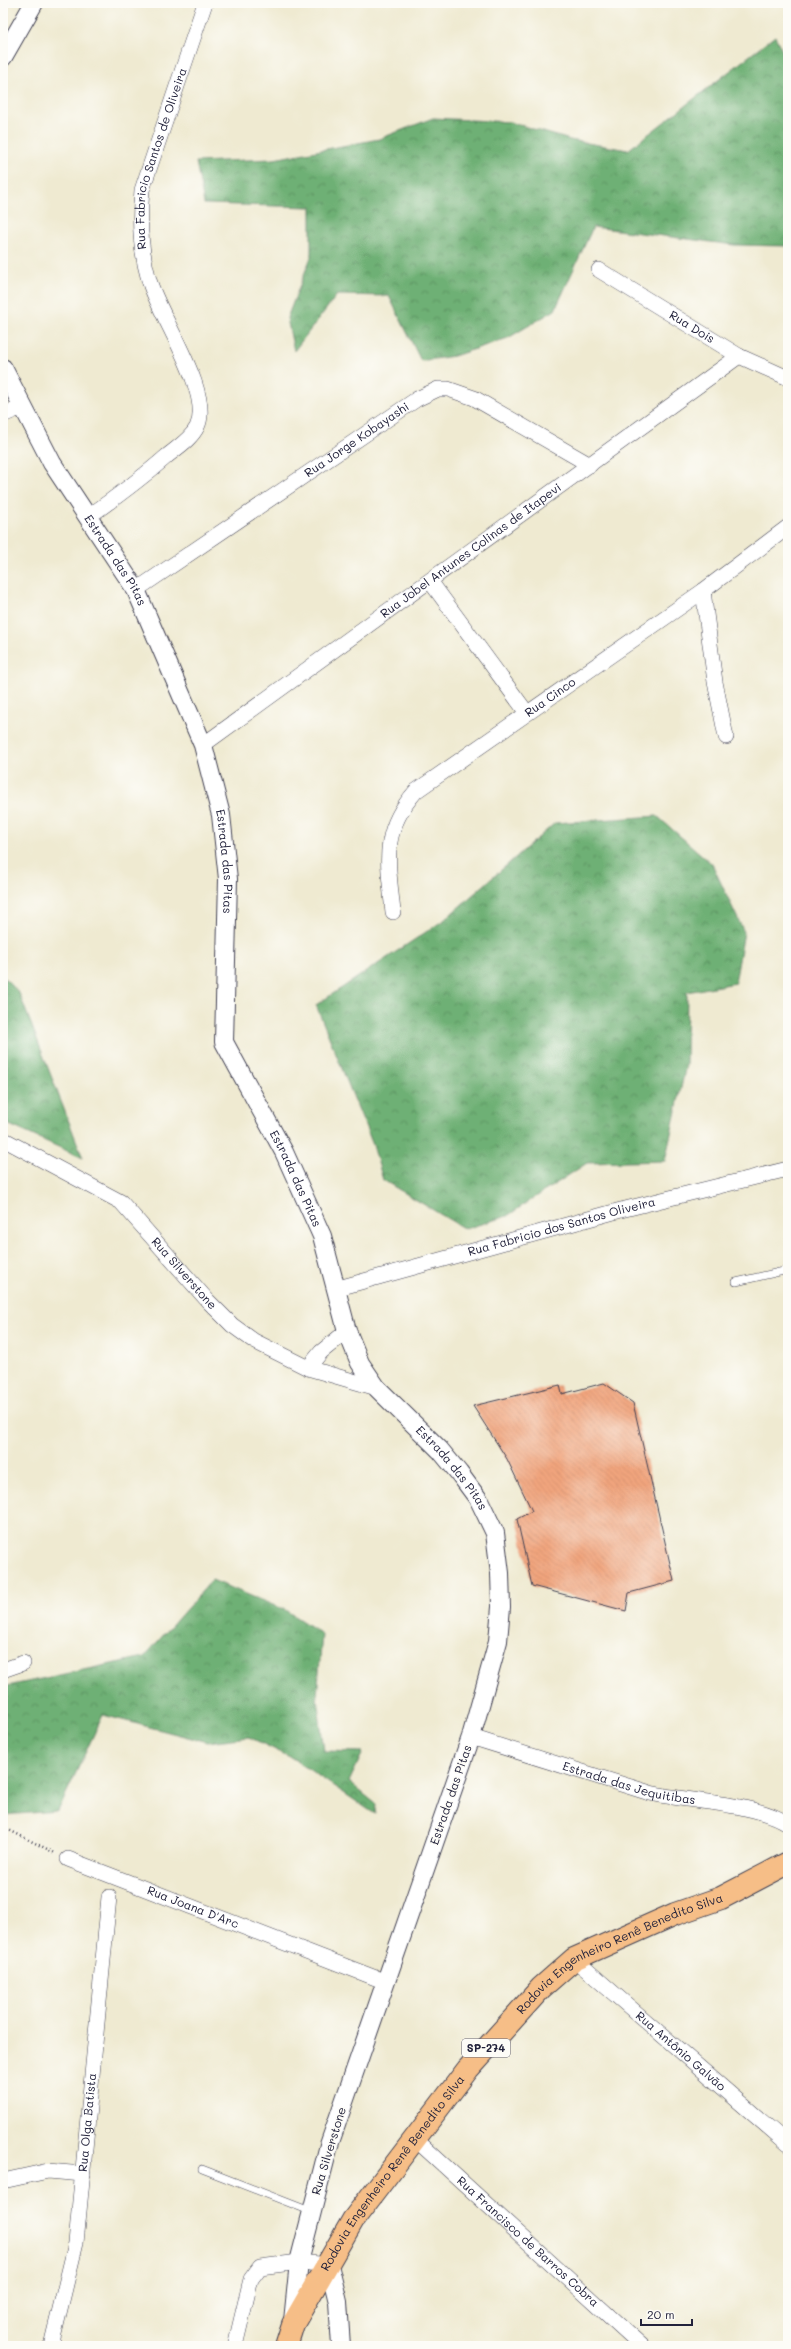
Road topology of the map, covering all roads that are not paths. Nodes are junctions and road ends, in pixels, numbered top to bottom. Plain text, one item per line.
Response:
1 (34, 3) edge
2 (205, 3) edge
3 (3, 57) edge
4 (599, 270) dead end
5 (740, 356) junction
6 (3, 368) edge
7 (788, 378) edge
8 (22, 408) junction
9 (3, 415) edge
10 (590, 465) junction
11 (88, 517) junction
12 (788, 527) edge
13 (430, 580) junction
14 (136, 590) junction
15 (703, 591) junction
16 (527, 713) junction
17 (726, 737) dead end
18 (204, 745) junction
19 (394, 912) dead end
20 (3, 1140) edge
21 (788, 1169) edge
22 (788, 1270) edge
23 (736, 1282) dead end
24 (335, 1289) junction
25 (347, 1331) junction
26 (308, 1368) junction
27 (377, 1388) junction
28 (23, 1663) dead end
29 (3, 1670) edge
30 (471, 1737) junction
31 (788, 1824) edge
32 (68, 1859) road end
33 (788, 1863) edge
34 (109, 1898) dead end
35 (574, 1959) junction
36 (386, 1982) junction
37 (414, 2138) junction
38 (788, 2144) edge
39 (202, 2169) dead end
40 (83, 2174) junction
41 (3, 2181) edge
42 (310, 2211) junction
43 (299, 2262) junction
44 (329, 2265) junction
45 (293, 2324) junction
46 (51, 2346) edge
47 (235, 2346) edge
48 (286, 2346) edge
49 (341, 2346) edge
50 (642, 2346) edge

1 - 3 street
2 - 11 street, Rua Fabricio Santos de Oliveira
4 - 5 street, Rua Dois
5 - 7 street, Rua Dois
5 - 10 street, Rua Jobel Antunes Colinas de Itapevi
6 - 8 street, Estrada das Pitas
8 - 9 street
8 - 11 street, Estrada das Pitas
10 - 13 street, Rua Jobel Antunes Colinas de Itapevi
10 - 14 street, Rua Jorge Kobayashi
11 - 14 street, Estrada das Pitas
12 - 15 street, Rua Cinco
13 - 16 street
13 - 18 street, Rua Jobel Antunes Colinas de Itapevi
14 - 18 street, Estrada das Pitas
15 - 16 street, Rua Cinco
15 - 17 street
16 - 19 street, Rua Cinco
18 - 24 street, Estrada das Pitas
20 - 26 street, Rua Silverstone
21 - 24 street, Rua Fabricio dos Santos Oliveira
22 - 23 lane
24 - 25 street, Estrada das Pitas
25 - 26 street
25 - 27 street, Estrada das Pitas
26 - 27 street, Rua Silverstone
27 - 30 street, Estrada das Pitas
28 - 29 street
30 - 31 street, Estrada das Jequitibas
30 - 36 street, Estrada das Pitas
32 - 36 street, Rua Joana D'Arc
33 - 35 main road, Rodovia Engenheiro Renê Benedito Silva / SP-274
34 - 40 street, Rua Olga Batista
35 - 37 main road, Rodovia Engenheiro Renê Benedito Silva / SP-274
35 - 38 street, Rua Antônio Galvão
36 - 42 street, Rua Silverstone
37 - 44 main road, Rodovia Engenheiro Renê Benedito Silva / SP-274
37 - 50 street, Rua Francisco de Barros Cobra
39 - 42 lane
40 - 41 street
40 - 46 street, Rua Olga Batista
42 - 43 street, Rua Silverstone
43 - 44 street
43 - 45 street, Rua Silverstone
43 - 47 street
44 - 45 main road, Rodovia Engenheiro Renê Benedito Silva / SP-274
44 - 49 street
45 - 48 main road, Rodovia Engenheiro Renê Benedito Silva / SP-274

